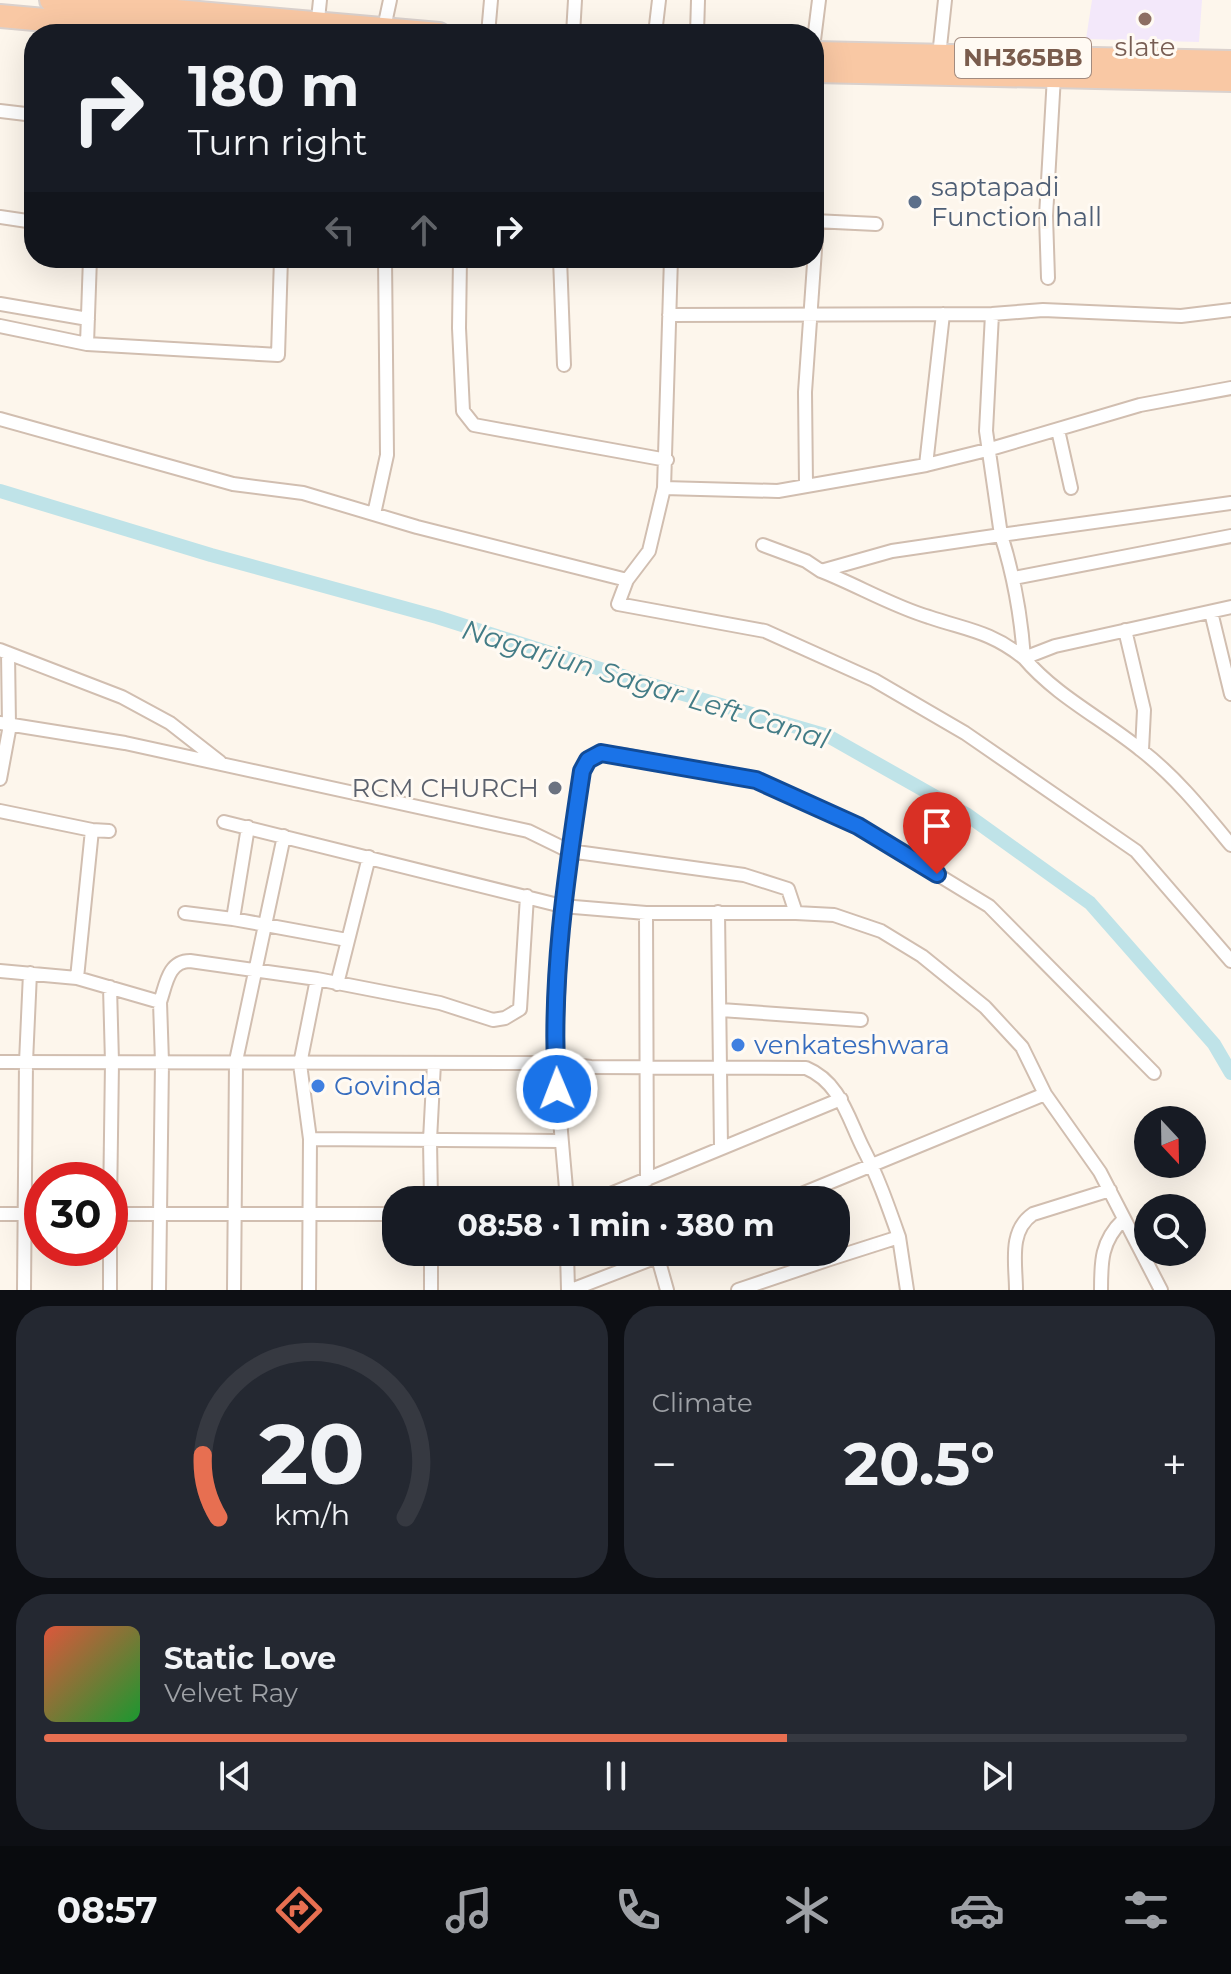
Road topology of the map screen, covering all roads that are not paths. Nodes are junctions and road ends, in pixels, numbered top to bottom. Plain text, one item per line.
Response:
1 (51, 0) edge
2 (320, 0) edge
3 (390, 0) edge
4 (491, 0) edge
5 (575, 0) edge
6 (659, 0) edge
7 (698, 0) edge
8 (819, 0) edge
9 (945, 0) edge
10 (0, 16) edge
11 (60, 24) edge
12 (271, 24) edge
13 (318, 24) edge
14 (385, 24) edge
15 (489, 24) edge
16 (574, 24) edge
17 (656, 24) edge
18 (697, 24) edge
19 (816, 24) edge
20 (824, 53) edge
21 (939, 56) junction
22 (1231, 62) edge
23 (824, 71) edge
24 (1054, 76) junction
25 (1231, 80) edge
26 (0, 111) edge
27 (24, 114) edge
28 (0, 217) edge
29 (24, 221) edge
30 (824, 221) edge
31 (876, 224) dead end
32 (90, 268) edge
33 (281, 268) edge
34 (385, 268) edge
35 (460, 268) edge
36 (560, 268) edge
37 (671, 268) edge
38 (813, 268) edge
39 (1048, 278) dead end
40 (0, 304) edge
41 (1231, 310) edge
42 (943, 314) junction
43 (992, 314) junction
44 (669, 315) junction
45 (810, 315) junction
46 (88, 319) junction
47 (0, 326) edge
48 (87, 344) junction
49 (564, 365) dead end
50 (1231, 388) edge
51 (0, 419) edge
52 (1058, 430) junction
53 (987, 450) junction
54 (667, 460) junction
55 (926, 465) junction
56 (806, 485) junction
57 (664, 488) junction
58 (1071, 488) dead end
59 (1231, 503) edge
60 (374, 514) junction
61 (1001, 535) junction
62 (1231, 536) edge
63 (763, 545) dead end
64 (821, 571) junction
65 (1014, 578) junction
66 (627, 580) junction
67 (1231, 607) edge
68 (1211, 612) junction
69 (1125, 630) junction
70 (4, 652) edge
71 (1024, 658) junction
72 (1231, 694) edge
73 (6, 724) edge
74 (1142, 750) junction
75 (223, 764) junction
76 (0, 779) edge
77 (0, 811) edge
78 (224, 822) dead end
79 (248, 827) junction
80 (92, 830) junction
81 (109, 831) dead end
82 (284, 836) junction
83 (1231, 845) edge
84 (569, 851) junction
85 (369, 857) junction
86 (527, 896) junction
87 (562, 906) junction
88 (718, 912) junction
89 (185, 913) dead end
90 (646, 913) junction
91 (796, 913) junction
92 (233, 919) junction
93 (267, 925) junction
94 (347, 940) junction
95 (1231, 961) edge
96 (0, 971) edge
97 (257, 971) junction
98 (30, 973) junction
99 (77, 978) junction
100 (317, 979) junction
101 (337, 984) junction
102 (110, 987) junction
103 (160, 1002) junction
104 (721, 1010) junction
105 (861, 1020) dead end
106 (236, 1061) junction
107 (0, 1062) edge
108 (26, 1062) junction
109 (112, 1062) junction
110 (162, 1062) junction
111 (434, 1063) junction
112 (555, 1063) junction
113 (300, 1064) junction
114 (720, 1065) junction
115 (646, 1066) junction
116 (1154, 1073) dead end
117 (1045, 1094) junction
118 (841, 1099) junction
119 (310, 1139) junction
120 (430, 1140) junction
121 (560, 1141) junction
122 (721, 1147) junction
123 (25, 1162) edge
124 (111, 1162) edge
125 (873, 1165) junction
126 (647, 1180) junction
127 (431, 1186) edge
128 (565, 1186) edge
129 (632, 1186) edge
130 (823, 1186) edge
131 (1110, 1190) junction
132 (128, 1212) edge
133 (308, 1213) junction
134 (0, 1214) edge
135 (24, 1214) edge
136 (160, 1214) junction
137 (235, 1214) junction
138 (382, 1214) edge
139 (1123, 1220) junction
140 (899, 1237) junction
141 (850, 1250) edge
142 (24, 1266) edge
143 (110, 1266) edge
144 (431, 1266) edge
145 (568, 1266) edge
146 (634, 1266) edge
147 (665, 1266) edge
148 (803, 1266) edge
149 (757, 1287) edge
150 (24, 1290) edge
151 (110, 1290) edge
152 (159, 1290) edge
153 (234, 1290) edge
154 (309, 1290) edge
155 (431, 1290) edge
156 (570, 1290) edge
157 (667, 1290) edge
158 (738, 1290) edge
159 (907, 1290) edge
160 (1016, 1290) edge
161 (1101, 1290) edge
162 (1161, 1290) edge

1 - 12 highway
2 - 13 street
3 - 14 street
4 - 15 street
5 - 16 street
6 - 17 street
7 - 18 street
8 - 19 street
9 - 21 street
10 - 11 highway
20 - 21 highway, NH365BB
21 - 22 highway, NH365BB
23 - 24 highway, NH365BB
24 - 25 highway, NH365BB
24 - 39 street
26 - 27 street
28 - 29 street
30 - 31 street
32 - 46 street
33 - 48 street
34 - 60 street
35 - 54 street
36 - 49 street
37 - 44 street
38 - 45 street
40 - 46 street
41 - 43 street
42 - 43 street
42 - 45 street
42 - 55 street
43 - 53 street
44 - 45 street
44 - 54 street
45 - 56 street
46 - 48 street
47 - 48 street
50 - 52 street
51 - 60 street
52 - 53 street
52 - 58 street
53 - 55 street
53 - 61 street
54 - 57 street
55 - 56 street
56 - 57 street
57 - 66 street
59 - 61 street
60 - 66 street
61 - 64 street
61 - 65 street
62 - 65 street
63 - 64 street
64 - 71 street
65 - 71 street
66 - 95 street
67 - 68 street
68 - 69 street
68 - 72 street
69 - 71 street
69 - 74 street
70 - 73 street
70 - 75 street
71 - 74 street
73 - 75 street
73 - 76 street
74 - 83 street
75 - 84 street
77 - 80 street
78 - 79 street
79 - 82 street
79 - 92 street
80 - 81 street
80 - 99 street
82 - 85 street
82 - 93 street
84 - 87 street
84 - 91 street
84 - 116 street
85 - 86 street
85 - 94 street
86 - 87 street
86 - 101 street
87 - 90 street
87 - 112 street
88 - 90 street
88 - 91 street
88 - 104 street
89 - 92 street
90 - 115 street
91 - 117 street
92 - 93 street
93 - 94 street
93 - 97 street
94 - 101 street
96 - 98 street
97 - 100 street
97 - 103 street
97 - 106 street
98 - 99 street
98 - 108 street
99 - 102 street
100 - 101 street
100 - 113 street
102 - 103 street
102 - 109 street
103 - 110 street
104 - 105 street
104 - 114 street
106 - 110 street
106 - 113 street
106 - 137 street
107 - 108 street
108 - 109 street
108 - 123 street
109 - 110 street
109 - 124 street
110 - 136 street
111 - 112 street
111 - 113 street
111 - 120 street
112 - 115 street
112 - 121 street
113 - 119 street
114 - 115 street
114 - 118 street
114 - 122 street
115 - 126 street
117 - 125 street
117 - 131 street
118 - 122 street
118 - 125 street
119 - 120 street
119 - 133 street
120 - 121 street
120 - 127 street
121 - 128 street
122 - 126 street
125 - 130 street
125 - 140 street
126 - 129 street
131 - 139 street
131 - 160 street
132 - 136 street
133 - 137 street
133 - 138 street
133 - 154 street
134 - 135 street
136 - 137 street
136 - 152 street
137 - 153 street
139 - 161 street
139 - 162 street
140 - 141 street
140 - 159 street
142 - 150 street
143 - 151 street
144 - 155 street
145 - 156 street
146 - 156 street
147 - 157 street
148 - 149 street
149 - 158 street

